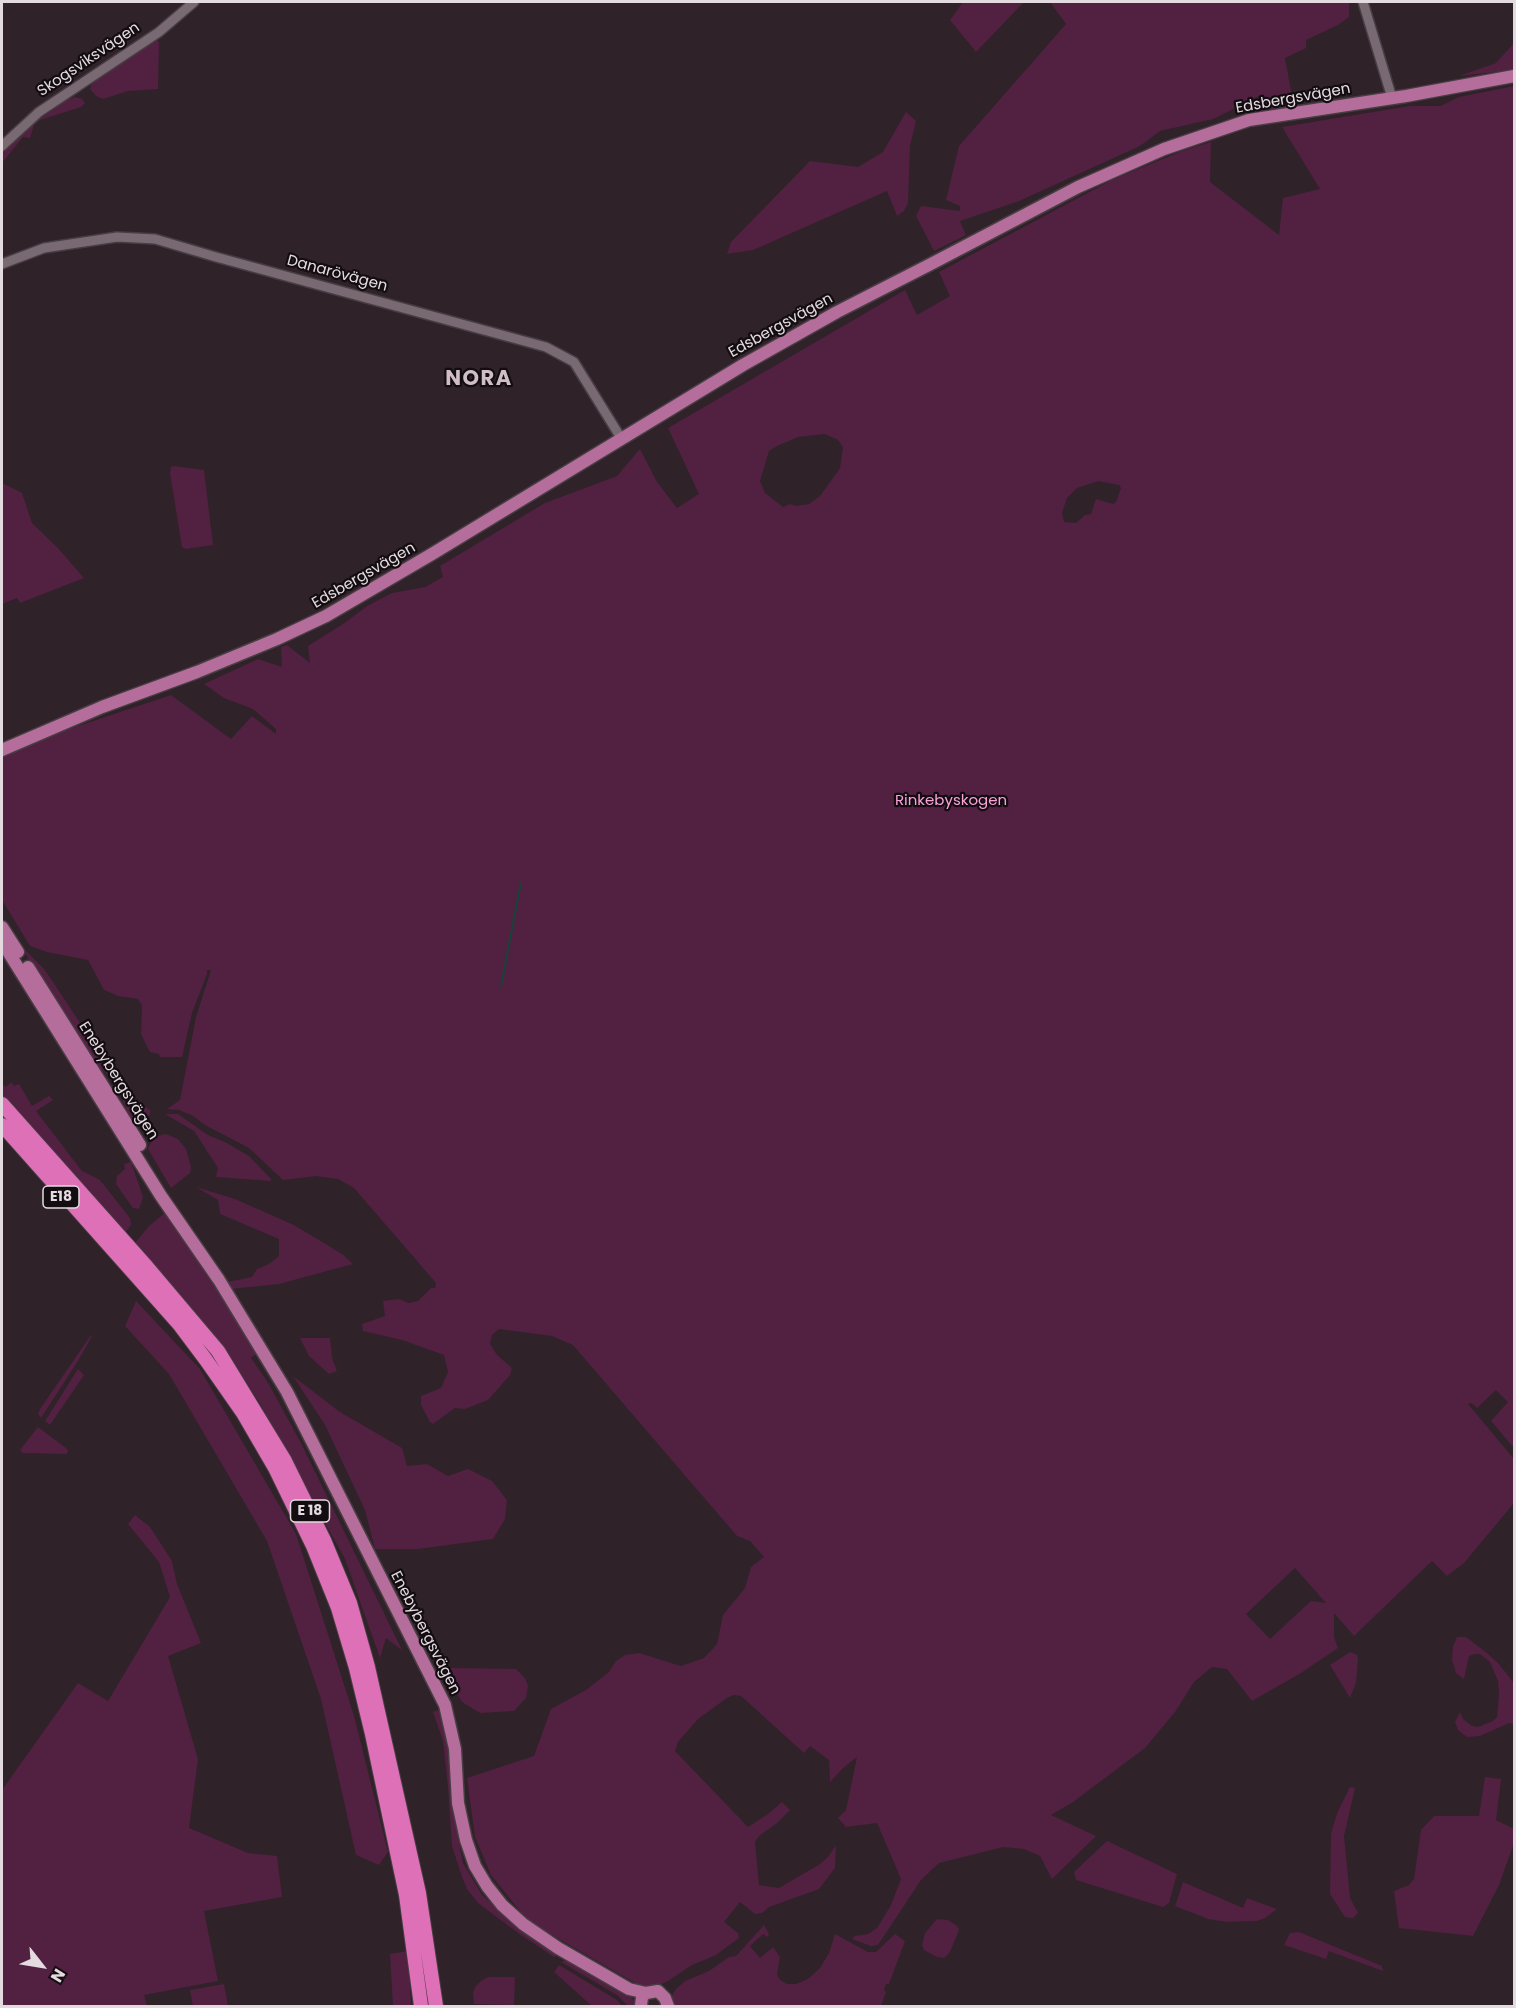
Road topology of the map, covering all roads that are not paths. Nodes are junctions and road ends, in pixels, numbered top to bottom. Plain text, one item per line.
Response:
1 (194, 2) edge
2 (1363, 2) edge
3 (1515, 76) edge
4 (1392, 98) junction
5 (2, 146) edge
6 (2, 264) edge
7 (621, 438) junction
8 (102, 707) junction
9 (2, 742) edge
10 (2, 750) edge
11 (2, 927) edge
12 (2, 942) edge
13 (24, 968) junction
14 (2, 1104) edge
15 (2, 1125) edge
16 (2, 1134) edge
17 (120, 1260) junction
18 (642, 2000) edge
19 (668, 2006) edge
20 (421, 2007) edge
21 (436, 2007) edge

1 - 5 street, Skogsviksvägen
2 - 4 street
3 - 4 main road, Edsbergsvägen
4 - 7 main road, Edsbergsvägen
6 - 7 street, Danarövägen
7 - 8 main road, Edsbergsvägen
8 - 9 main road, Edsbergsvägen
8 - 10 main road, Edsbergsvägen
11 - 13 main road, Enebybergsvägen
12 - 13 main road, Enebybergsvägen
13 - 18 main road, Enebybergsvägen
14 - 21 highway, E 18
15 - 17 highway, E 18
16 - 17 highway, E18
17 - 20 highway, E 18
18 - 19 main road, Enebybergsvägen

